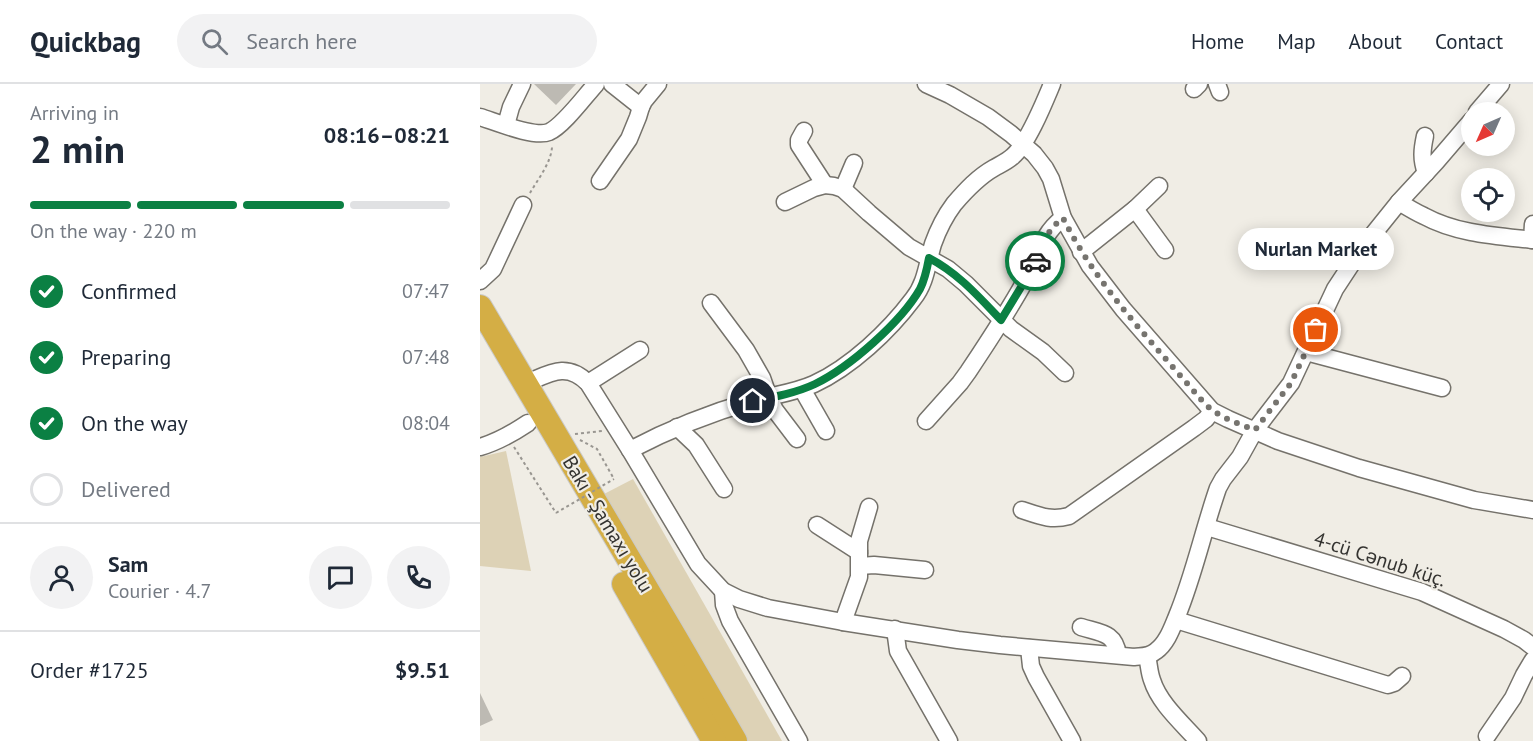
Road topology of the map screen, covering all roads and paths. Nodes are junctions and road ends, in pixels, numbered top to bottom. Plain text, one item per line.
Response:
1 (522, 84) edge
2 (596, 84) edge
3 (612, 84) edge
4 (658, 84) edge
5 (926, 84) edge
6 (1052, 84) edge
7 (1501, 84) edge
8 (1486, 102) edge
9 (640, 106) junction
10 (480, 117) edge
11 (506, 125) junction
12 (804, 131) dead end
13 (548, 132) junction
14 (1461, 132) edge
15 (1425, 136) dead end
16 (1023, 144) junction
17 (854, 163) dead end
18 (1426, 172) junction
19 (600, 181) dead end
20 (825, 185) junction
21 (1159, 186) dead end
22 (843, 189) junction
23 (785, 202) dead end
24 (1400, 202) junction
25 (523, 205) joint
26 (1135, 209) junction
27 (1063, 218) junction
28 (1533, 235) edge
29 (1165, 250) dead end
30 (1081, 252) junction
31 (929, 258) junction
32 (480, 281) edge
33 (711, 303) dead end
34 (480, 307) edge
35 (1001, 320) junction
36 (480, 339) edge
37 (640, 350) dead end
38 (1306, 352) junction
39 (1065, 373) dead end
40 (588, 383) junction
41 (524, 384) junction
42 (1442, 388) dead end
43 (802, 389) junction
44 (769, 398) junction
45 (1212, 411) junction
46 (926, 421) dead end
47 (528, 423) junction
48 (677, 426) junction
49 (618, 429) junction
50 (1255, 430) junction
51 (826, 431) dead end
52 (569, 434) dead end
53 (507, 436) junction
54 (797, 440) dead end
55 (480, 447) edge
56 (597, 449) dead end
57 (630, 450) junction
58 (724, 489) dead end
59 (869, 507) dead end
60 (1022, 510) dead end
61 (1533, 510) edge
62 (818, 525) dead end
63 (1207, 527) junction
64 (860, 559) junction
65 (925, 570) dead end
66 (723, 591) junction
67 (1176, 620) junction
68 (843, 622) junction
69 (1081, 627) dead end
70 (895, 629) junction
71 (1533, 647) edge
72 (1029, 648) junction
73 (1118, 655) junction
74 (1147, 656) junction
75 (1533, 660) edge
76 (1402, 676) dead end
77 (1487, 736) dead end
78 (714, 741) edge
79 (735, 741) edge
80 (799, 741) edge
81 (950, 741) edge
82 (1072, 741) edge
83 (1198, 741) edge

1 - 11 street
2 - 13 street
3 - 9 street
4 - 9 street
5 - 16 street
6 - 16 street
7 - 8 street
9 - 19 street
10 - 11 street
11 - 13 street
12 - 20 street
13 - 25 path
14 - 18 street
15 - 18 street
16 - 27 street
16 - 31 street
17 - 22 street
18 - 24 street
20 - 22 street
20 - 23 street
21 - 26 street
22 - 31 street
24 - 28 street
24 - 38 street
25 - 32 street
26 - 29 street
26 - 30 street
27 - 30 street
27 - 35 street
30 - 45 street
31 - 35 street
31 - 43 street
33 - 44 street
34 - 41 highway, Bakı - Şamaxı yolu
35 - 39 street
35 - 46 street
36 - 47 highway, Bakı - Şamaxı yolu
37 - 40 street
38 - 42 street
38 - 50 street
40 - 41 street
40 - 49 street
41 - 79 highway, Bakı - Şamaxı yolu
43 - 44 street
43 - 51 street
44 - 48 street
44 - 54 street
45 - 50 street
45 - 60 street
47 - 53 street
47 - 78 highway, Bakı - Şamaxı yolu
48 - 57 street
48 - 58 street
49 - 52 path
49 - 57 street
50 - 61 street
50 - 63 street
53 - 55 street
53 - 56 path, bridge
57 - 66 street
59 - 64 street
62 - 64 street
63 - 67 street
63 - 71 street, 4-cü Cənub küç.
64 - 65 street
64 - 68 street
66 - 68 street
66 - 80 street
67 - 74 street
67 - 76 street
68 - 70 street
69 - 73 street
70 - 72 street
70 - 81 street
72 - 73 street
72 - 82 street
73 - 74 street
74 - 83 street
75 - 77 street

